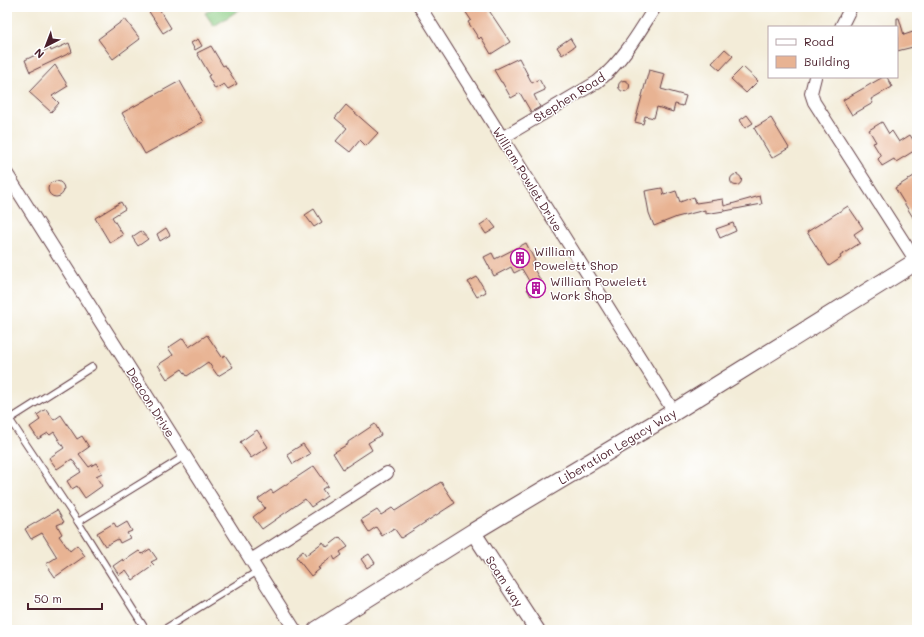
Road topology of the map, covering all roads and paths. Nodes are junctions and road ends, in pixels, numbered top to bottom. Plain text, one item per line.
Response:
1 (420, 7) edge
2 (655, 7) edge
3 (851, 7) edge
4 (842, 26) edge
5 (815, 78) edge
6 (502, 138) junction
7 (7, 174) edge
8 (916, 261) edge
9 (92, 367) dead end
10 (674, 412) junction
11 (8, 420) edge
12 (185, 456) junction
13 (387, 473) dead end
14 (78, 522) junction
15 (473, 532) junction
16 (251, 560) junction
17 (258, 571) junction
18 (7, 627) edge
19 (9, 630) edge
20 (146, 630) edge
21 (163, 630) edge
22 (295, 630) edge
23 (317, 630) edge
24 (537, 630) edge

1 - 6 street, William Powlet Drive
2 - 6 street, Stephen Road
3 - 4 street
5 - 8 street
6 - 10 street, William Powlet Drive
7 - 12 street, Deacon Drive
8 - 10 main road, Liberation Legacy Way
9 - 11 lane
10 - 15 main road, Liberation Legacy Way
11 - 14 lane
12 - 14 lane
12 - 16 street, Deacon Drive
13 - 16 street
14 - 20 lane
15 - 23 main road, Liberation Legacy Way
15 - 24 street, Scam way
16 - 17 street, Deacon Drive
17 - 21 lane
17 - 22 street, Deacon Drive
18 - 19 lane

